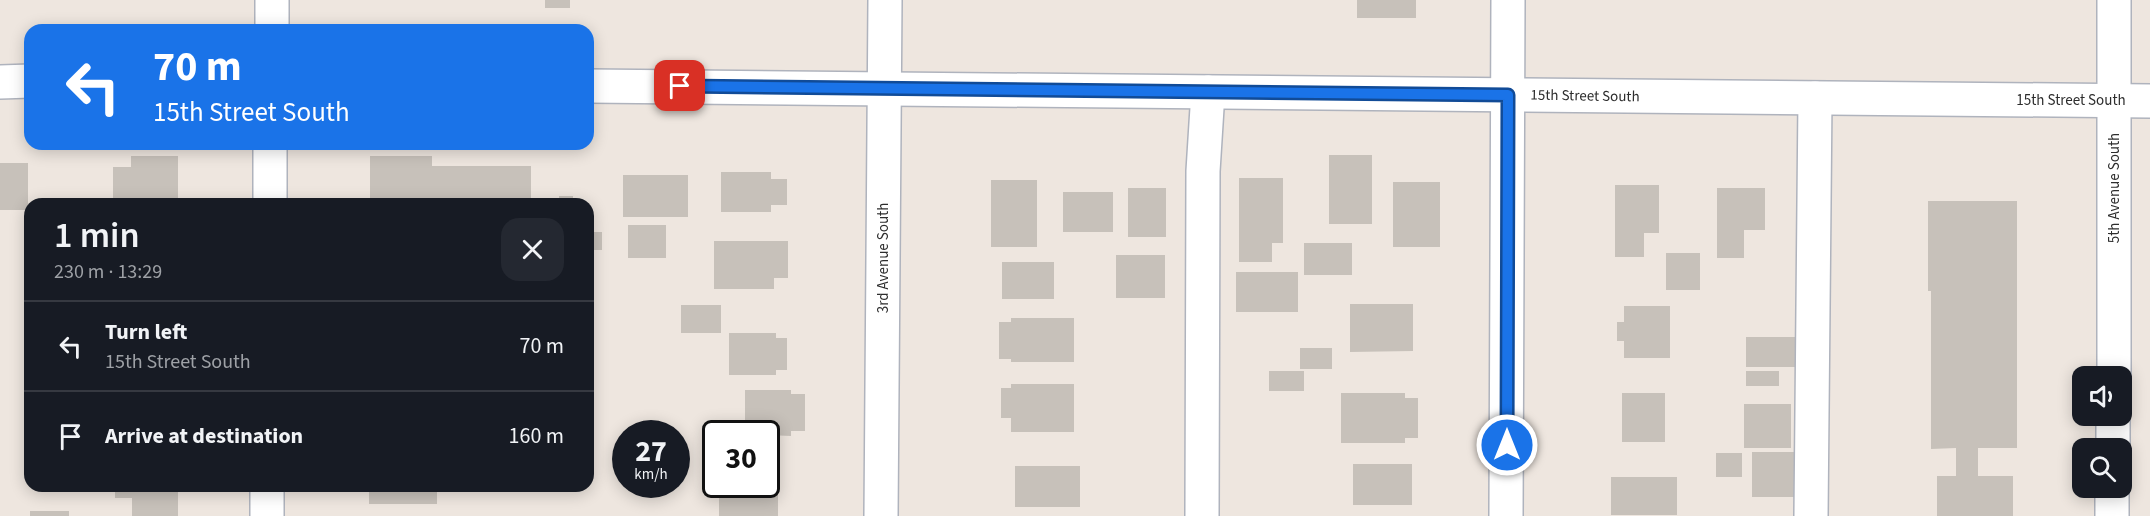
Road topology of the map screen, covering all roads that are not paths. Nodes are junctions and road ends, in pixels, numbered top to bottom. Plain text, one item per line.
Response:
1 (272, 0) edge
2 (885, 0) edge
3 (1508, 0) edge
4 (2114, 0) edge
5 (272, 24) edge
6 (24, 81) edge
7 (0, 82) edge
8 (594, 86) edge
9 (884, 88) junction
10 (1208, 92) junction
11 (1508, 95) junction
12 (1815, 98) junction
13 (2114, 100) junction
14 (2150, 101) edge
15 (270, 150) edge
16 (270, 198) edge
17 (2114, 366) edge
18 (267, 492) edge
19 (2112, 498) edge
20 (267, 516) edge
21 (881, 516) edge
22 (1202, 516) edge
23 (1506, 516) edge
24 (1811, 516) edge
25 (2112, 516) edge

1 - 5 street
2 - 9 street, 3rd Avenue South
3 - 11 street
4 - 13 street, 5th Avenue South
6 - 7 street
8 - 9 street, 15th Street South
9 - 10 street, 15th Street South
9 - 21 street, 3rd Avenue South
10 - 11 street, 15th Street South
10 - 22 street
11 - 12 street, 15th Street South
11 - 23 street
12 - 13 street, 15th Street South
12 - 24 street
13 - 14 street, 15th Street South
13 - 17 street, 5th Avenue South
15 - 16 street
18 - 20 street
19 - 25 street

